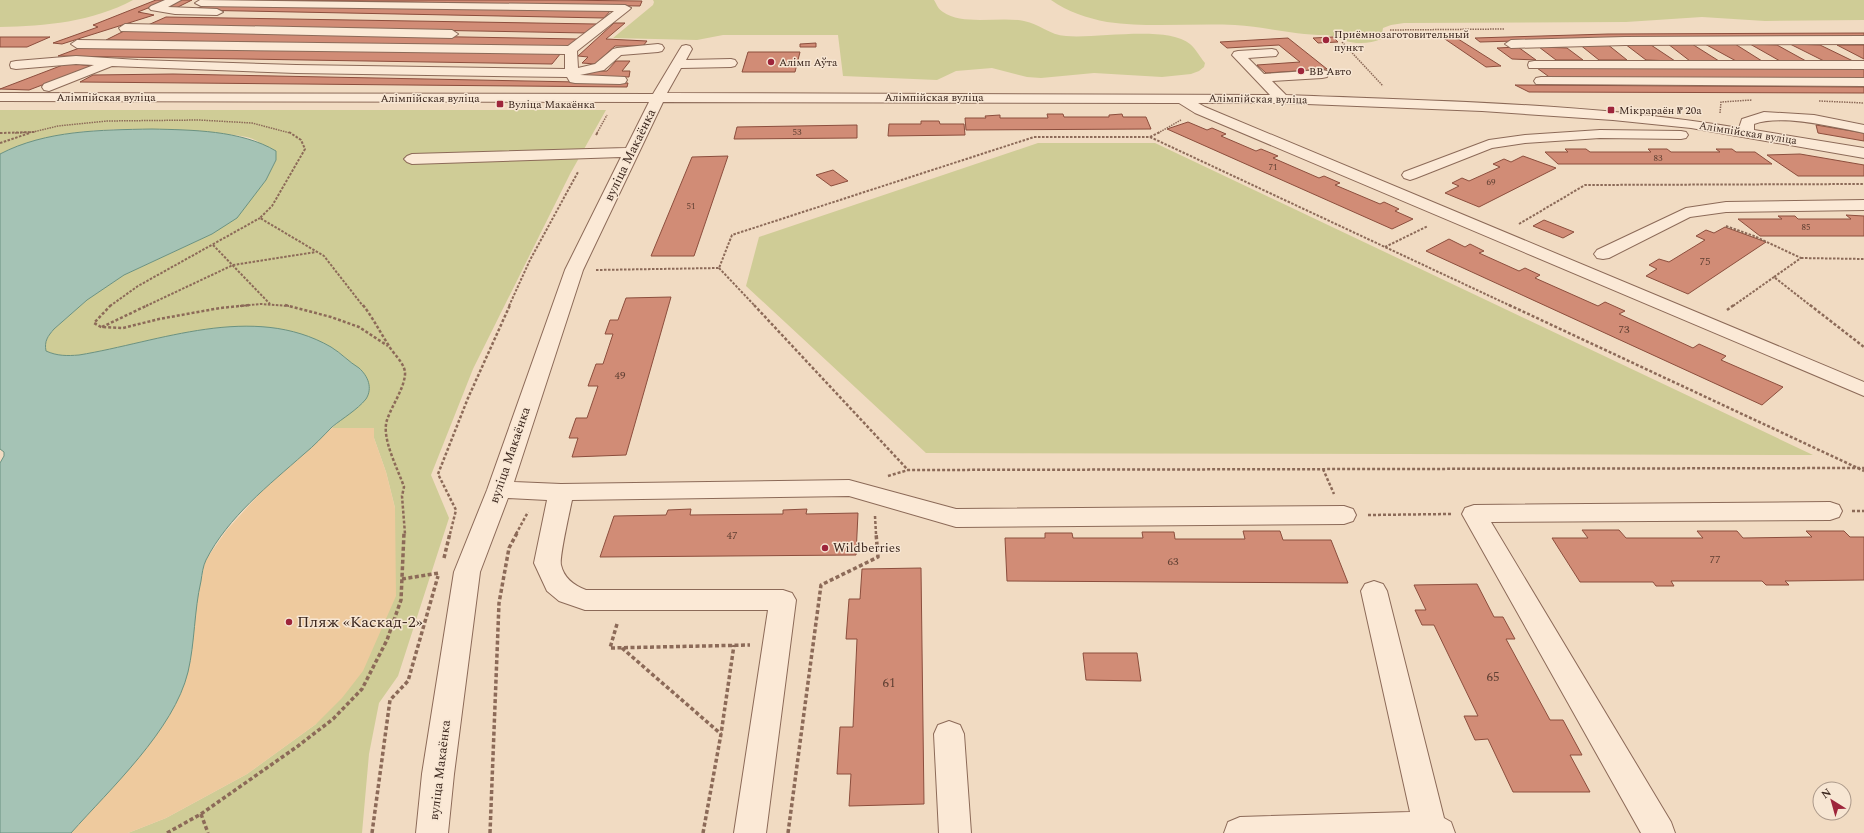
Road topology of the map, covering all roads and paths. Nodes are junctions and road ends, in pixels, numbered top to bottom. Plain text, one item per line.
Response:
1 (175, 0) edge
2 (201, 3) dead end
3 (435, 17) dead end
4 (592, 21) dead end
5 (608, 21) junction
6 (125, 28) dead end
7 (464, 34) dead end
8 (574, 36) dead end
9 (590, 36) junction
10 (1652, 41) junction
11 (1692, 41) junction
12 (1737, 41) junction
13 (1775, 41) junction
14 (1817, 41) junction
15 (1863, 41) edge
16 (1342, 42) dead end
17 (1609, 42) junction
18 (1568, 43) junction
19 (77, 44) dead end
20 (1511, 44) dead end
21 (1525, 44) junction
22 (658, 48) dead end
23 (686, 49) dead end
24 (571, 50) junction
25 (1272, 53) dead end
26 (112, 62) junction
27 (731, 63) dead end
28 (677, 64) junction
29 (1864, 64) edge
30 (1534, 65) dead end
31 (1557, 65) junction
32 (1596, 65) junction
33 (1640, 65) junction
34 (1688, 65) junction
35 (1734, 65) junction
36 (1776, 65) junction
37 (1822, 65) junction
38 (14, 70) dead end
39 (572, 73) junction
40 (1322, 74) dead end
41 (1260, 78) junction
42 (620, 80) dead end
43 (1541, 81) dead end
44 (1864, 82) edge
45 (49, 87) dead end
46 (1386, 89) dead end
47 (0, 97) edge
48 (658, 97) junction
49 (1180, 97) junction
50 (1282, 99) junction
51 (610, 108) dead end
52 (1200, 110) junction
53 (1691, 124) junction
54 (1864, 129) edge
55 (33, 132) junction
56 (1746, 132) junction
57 (0, 133) edge
58 (1150, 137) junction
59 (0, 143) edge
60 (632, 152) junction
61 (588, 153) junction
62 (1864, 153) edge
63 (412, 159) dead end
64 (1410, 175) dead end
65 (1864, 184) edge
66 (1864, 205) edge
67 (1686, 213) junction
68 (1450, 215) junction
69 (260, 218) junction
70 (1500, 236) junction
71 (213, 245) junction
72 (1384, 247) junction
73 (316, 252) junction
74 (1603, 254) dead end
75 (1801, 258) junction
76 (1864, 259) edge
77 (233, 265) junction
78 (719, 268) junction
79 (574, 270) junction
80 (1774, 276) junction
81 (271, 304) junction
82 (1709, 324) junction
83 (101, 328) junction
84 (389, 347) junction
85 (1864, 347) edge
86 (1864, 390) edge
87 (1856, 468) junction
88 (1864, 468) edge
89 (908, 470) junction
90 (1864, 471) edge
91 (849, 488) junction
92 (499, 490) junction
93 (550, 492) junction
94 (874, 494) junction
95 (1830, 511) dead end
96 (1474, 514) junction
97 (1344, 515) joint
98 (439, 573) junction
99 (402, 579) junction
100 (1374, 591) dead end
101 (624, 600) junction
102 (734, 645) junction
103 (777, 645) junction
104 (621, 648) junction
105 (721, 734) junction
106 (949, 734) dead end
107 (201, 814) junction
108 (1434, 830) edge
109 (167, 833) edge
110 (208, 833) edge
111 (372, 833) edge
112 (432, 833) edge
113 (490, 833) edge
114 (703, 833) edge
115 (750, 833) edge
116 (788, 833) edge
117 (955, 833) edge
118 (1240, 833) edge
119 (1659, 833) edge

1 - 3 street
2 - 5 street
4 - 5 street
5 - 9 street
6 - 7 street
8 - 9 street
9 - 24 street
10 - 11 street
10 - 17 street
10 - 34 street
11 - 12 street
11 - 35 street
12 - 13 street
12 - 36 street
13 - 14 street
13 - 37 street
14 - 15 street
14 - 29 street
16 - 46 path
17 - 18 street
17 - 33 street
18 - 21 street
18 - 32 street
19 - 24 street
20 - 21 street
21 - 31 street
22 - 39 street
23 - 28 street, вуліца Макаёнка
24 - 39 street
25 - 41 street
26 - 38 street
26 - 39 street
26 - 45 street
27 - 28 street
28 - 48 street, вуліца Макаёнка
29 - 37 street
30 - 31 street
31 - 32 street
32 - 33 street
33 - 34 street
34 - 35 street
35 - 36 street
36 - 37 street
39 - 42 street
40 - 41 street
41 - 50 street
43 - 44 street
47 - 48 street, Алімпійская вуліца
48 - 49 street, Алімпійская вуліца
48 - 60 street, вуліца Макаёнка
49 - 50 street, Алімпійская вуліца
49 - 52 street
50 - 53 street, Алімпійская вуліца
51 - 61 path
52 - 58 path
52 - 68 street
53 - 56 street, Алімпійская вуліца
53 - 64 street
54 - 56 street
55 - 57 path
55 - 59 path
55 - 69 path
56 - 62 street, Алімпійская вуліца
58 - 72 path
58 - 78 path
60 - 61 street
60 - 79 street, вуліца Макаёнка
61 - 63 street
61 - 98 path
65 - 70 path
66 - 67 street
67 - 74 street
67 - 75 path
68 - 70 street
68 - 72 path
69 - 71 path
69 - 73 path
70 - 82 street
71 - 77 path
71 - 83 path
72 - 87 path
73 - 77 path
73 - 84 path
75 - 76 path
75 - 80 path
77 - 81 path
77 - 83 path
78 - 79 path
78 - 89 path
79 - 92 street, вуліца Макаёнка
80 - 82 path
80 - 85 path
81 - 83 path
81 - 84 path
82 - 86 street
84 - 99 path
87 - 88 path
87 - 89 path
87 - 90 path
89 - 91 path
91 - 93 street
91 - 94 street
92 - 93 street
92 - 112 street, вуліца Макаёнка
93 - 101 street
93 - 113 path
94 - 97 street
94 - 116 path
95 - 96 street
96 - 97 path
96 - 119 street
98 - 99 path
98 - 111 path
99 - 107 path
100 - 108 street
101 - 103 street
101 - 104 path
102 - 103 path
102 - 104 path
102 - 105 path
103 - 115 street
104 - 105 path
105 - 114 path
106 - 117 street
107 - 109 path
107 - 110 path
108 - 118 street

